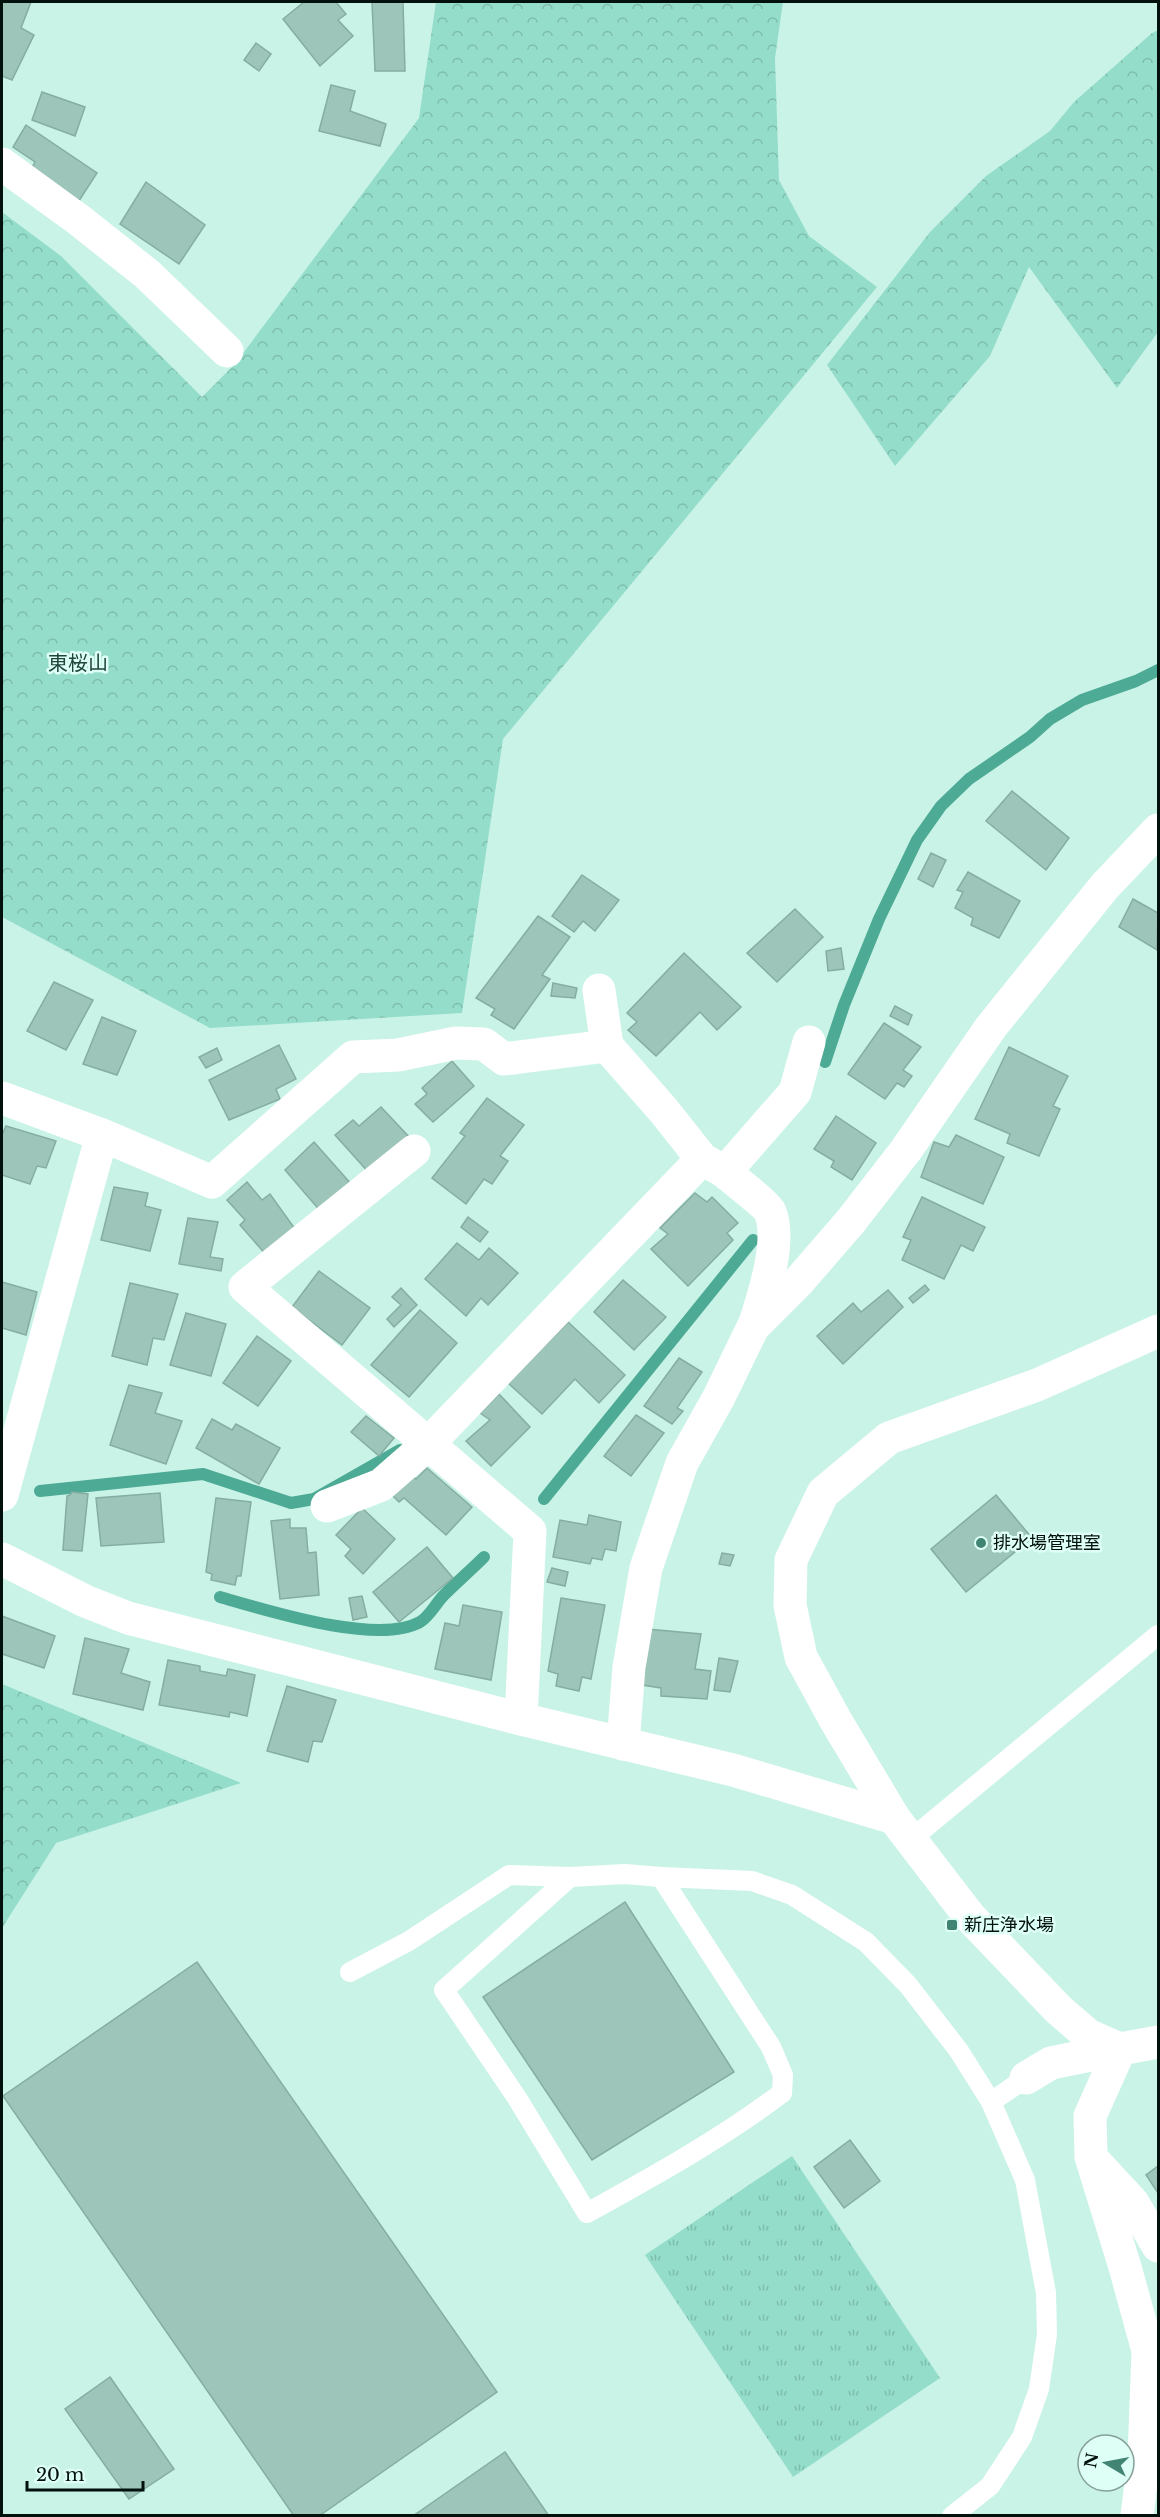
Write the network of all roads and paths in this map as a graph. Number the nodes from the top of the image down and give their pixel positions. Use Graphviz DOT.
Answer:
graph roads {
  1 [pos="2,164"];
  2 [pos="227,351"];
  3 [pos="1158,830"];
  4 [pos="599,990"];
  5 [pos="809,1042"];
  6 [pos="607,1046"];
  7 [pos="2,1098"];
  8 [pos="102,1135"];
  9 [pos="414,1151"];
  10 [pos="713,1165"];
  11 [pos="753,1327"];
  12 [pos="1158,1331"];
  13 [pos="428,1444"];
  14 [pos="2,1495"];
  15 [pos="327,1506"];
  16 [pos="2,1559"];
  17 [pos="1158,1635"];
  18 [pos="521,1719"];
  19 [pos="622,1744"];
  20 [pos="902,1829"];
  21 [pos="570,1877"];
  22 [pos="661,1877"];
  23 [pos="350,1972"];
  24 [pos="1158,2042"];
  25 [pos="1120,2049"];
  26 [pos="1026,2078"];
  27 [pos="991,2102"];
  28 [pos="1091,2157"];
  29 [pos="1158,2247"];
  30 [pos="1133,2298"];
  31 [pos="1158,2322"];
  32 [pos="952,2516"];
  33 [pos="1137,2516"];
  1 -- 2 [label="street"];
  3 -- 11 [label="street"];
  4 -- 6 [label="street"];
  5 -- 10 [label="street"];
  6 -- 8 [label="street"];
  6 -- 10 [label="street"];
  7 -- 8 [label="street"];
  8 -- 14 [label="street"];
  9 -- 13 [label="street"];
  10 -- 11 [label="street"];
  10 -- 13 [label="street"];
  11 -- 19 [label="street"];
  12 -- 20 [label="street"];
  13 -- 15 [label="street"];
  13 -- 18 [label="street"];
  16 -- 18 [label="street"];
  17 -- 20 [label="lane"];
  18 -- 19 [label="street"];
  19 -- 20 [label="street"];
  20 -- 25 [label="street"];
  21 -- 22 [label="lane"];
  21 -- 22 [label="lane"];
  21 -- 23 [label="lane"];
  22 -- 27 [label="lane"];
  24 -- 25 [label="street"];
  25 -- 26 [label="street"];
  25 -- 28 [label="street"];
  26 -- 27 [label="lane"];
  27 -- 32 [label="lane"];
  28 -- 29 [label="street"];
  28 -- 30 [label="street"];
  30 -- 31 [label="lane"];
  30 -- 33 [label="street"];
}
